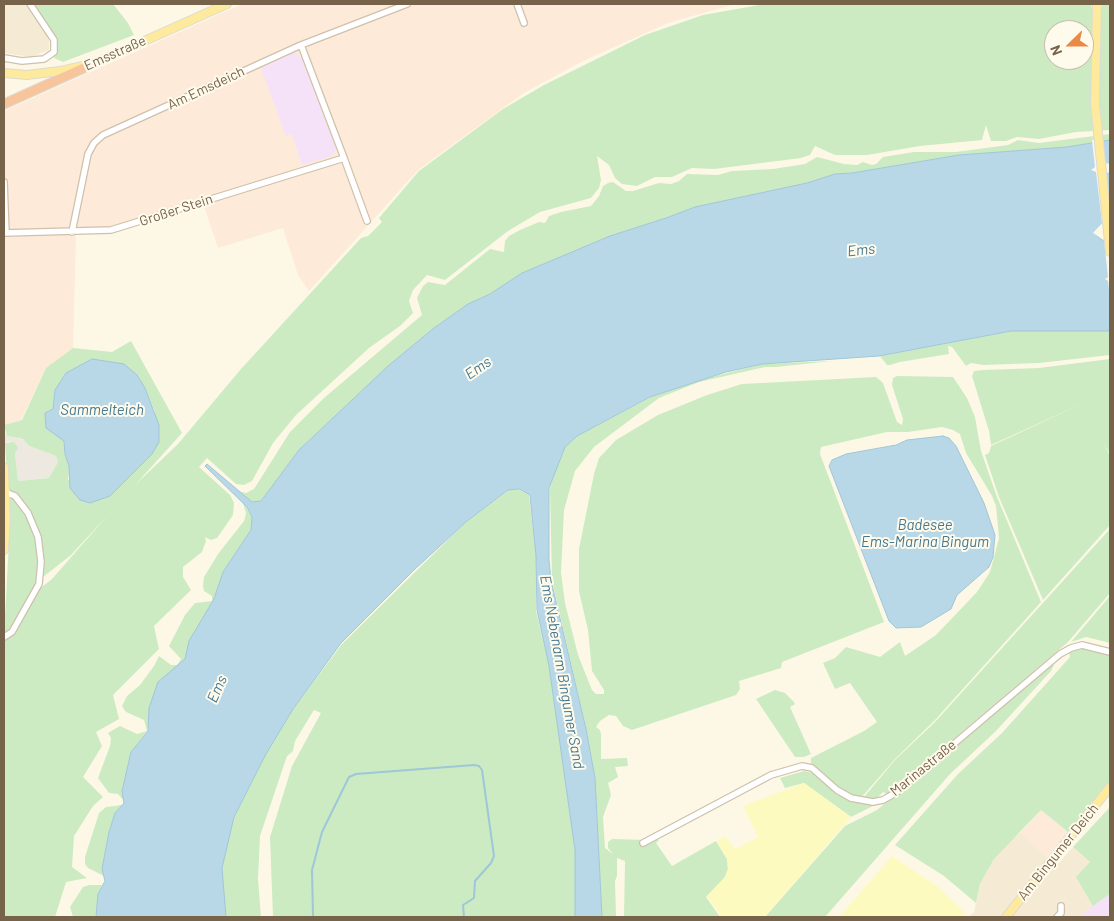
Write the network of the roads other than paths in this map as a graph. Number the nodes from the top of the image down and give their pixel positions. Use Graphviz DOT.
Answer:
graph roads {
  1 [pos="30,4"];
  2 [pos="227,4"];
  3 [pos="407,4"];
  4 [pos="516,4"];
  5 [pos="1096,7"];
  6 [pos="524,23"];
  7 [pos="301,44"];
  8 [pos="4,58"];
  9 [pos="95,63"];
  10 [pos="4,74"];
  11 [pos="4,104"];
  12 [pos="344,158"];
  13 [pos="4,182"];
  14 [pos="367,221"];
  15 [pos="72,232"];
  16 [pos="5,233"];
  17 [pos="1110,252"];
  18 [pos="4,467"];
  19 [pos="5,492"];
  20 [pos="5,521"];
  21 [pos="4,550"];
  22 [pos="4,637"];
  23 [pos="1110,652"];
  24 [pos="1110,786"];
  25 [pos="644,843"];
  26 [pos="1061,906"];
  27 [pos="1006,917"];
  28 [pos="1057,917"];
  1 -- 8 [label="street"];
  2 -- 9 [label="main road, Emsstraße"];
  3 -- 7 [label="street, Am Emsdeich"];
  4 -- 6 [label="street"];
  5 -- 17 [label="main road"];
  7 -- 12 [label="street"];
  7 -- 15 [label="street, Am Emsdeich"];
  9 -- 10 [label="main road"];
  9 -- 11 [label="highway, Emsstraße"];
  12 -- 14 [label="street"];
  12 -- 15 [label="street, Großer Stein"];
  13 -- 16 [label="street"];
  15 -- 16 [label="street, Großer Stein"];
  18 -- 19 [label="main road"];
  19 -- 20 [label="main road"];
  19 -- 22 [label="street"];
  20 -- 21 [label="main road"];
  23 -- 25 [label="street, Marinastraße"];
  24 -- 27 [label="main road, Am Bingumer Deich"];
  26 -- 28 [label="street"];
}
